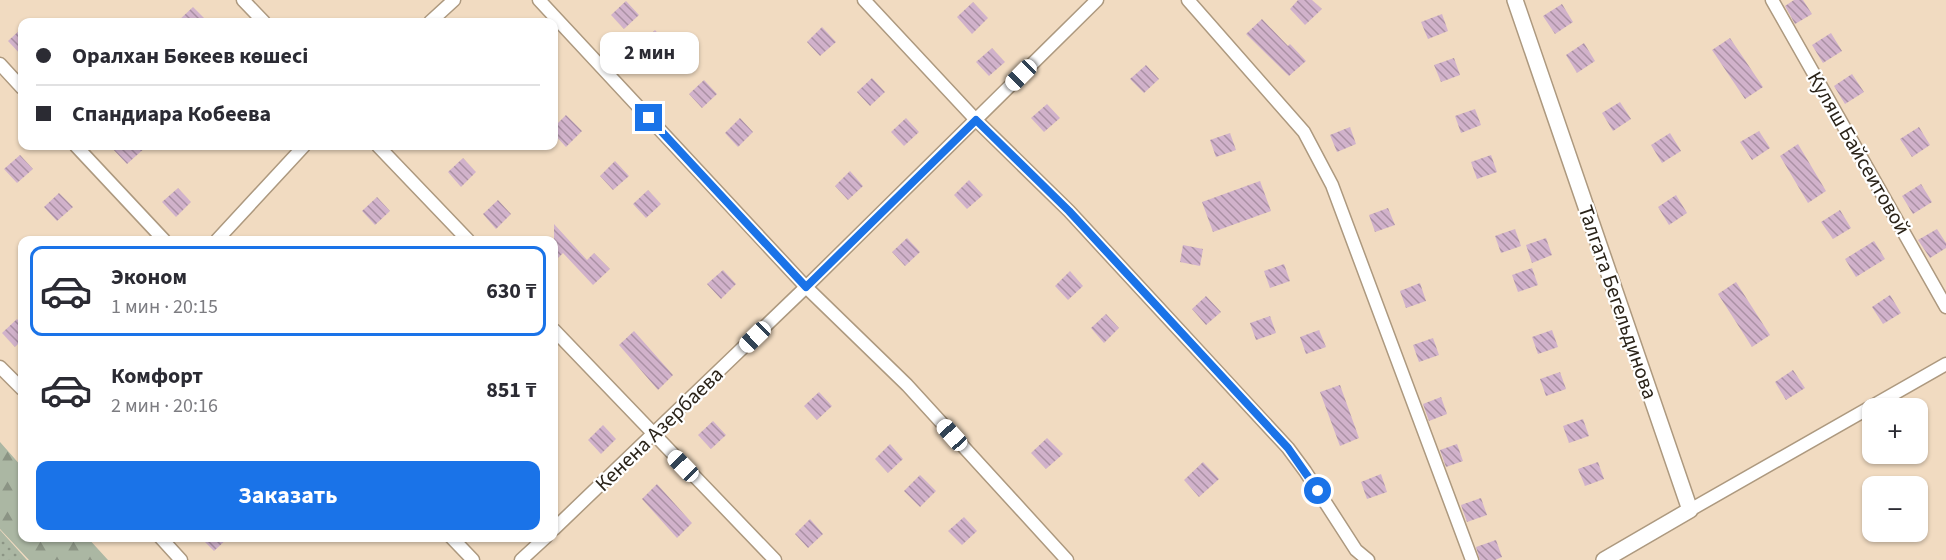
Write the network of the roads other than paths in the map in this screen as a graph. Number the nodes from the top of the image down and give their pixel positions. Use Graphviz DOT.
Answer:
graph roads {
  1 [pos="243,0"];
  2 [pos="454,0"];
  3 [pos="539,0"];
  4 [pos="864,0"];
  5 [pos="1097,0"];
  6 [pos="1188,0"];
  7 [pos="1515,0"];
  8 [pos="1772,0"];
  9 [pos="260,18"];
  10 [pos="434,18"];
  11 [pos="556,18"];
  12 [pos="558,20"];
  13 [pos="0,64"];
  14 [pos="18,84"];
  15 [pos="976,120"];
  16 [pos="80,150"];
  17 [pos="300,150"];
  18 [pos="382,150"];
  19 [pos="160,236"];
  20 [pos="221,236"];
  21 [pos="464,236"];
  22 [pos="806,287"];
  23 [pos="1946,307"];
  24 [pos="558,334"];
  25 [pos="1946,364"];
  26 [pos="0,367"];
  27 [pos="18,385"];
  28 [pos="653,435"];
  29 [pos="1690,510"];
  30 [pos="558,525"];
  31 [pos="165,542"];
  32 [pos="456,542"];
  33 [pos="541,542"];
  34 [pos="181,560"];
  35 [pos="473,560"];
  36 [pos="521,560"];
  37 [pos="775,560"];
  38 [pos="1067,560"];
  39 [pos="1368,560"];
  40 [pos="1472,560"];
  41 [pos="1604,560"];
  1 -- 9 [label="street"];
  2 -- 10 [label="street"];
  3 -- 11 [label="street"];
  4 -- 15 [label="street"];
  5 -- 15 [label="street, Кенена Азербаева"];
  6 -- 40 [label="street"];
  7 -- 29 [label="street, Талгата Бегельдинова"];
  8 -- 23 [label="street, Куляш Байсеитовой"];
  12 -- 22 [label="street"];
  13 -- 14 [label="street"];
  15 -- 22 [label="street, Кенена Азербаева"];
  15 -- 39 [label="street"];
  16 -- 19 [label="street"];
  17 -- 20 [label="street"];
  18 -- 21 [label="street"];
  22 -- 28 [label="street, Кенена Азербаева"];
  22 -- 38 [label="street"];
  24 -- 28 [label="street"];
  25 -- 29 [label="street"];
  26 -- 27 [label="street"];
  28 -- 30 [label="street, Кенена Азербаева"];
  28 -- 37 [label="street"];
  29 -- 41 [label="street"];
  31 -- 34 [label="street"];
  32 -- 35 [label="street"];
  33 -- 36 [label="street"];
}
